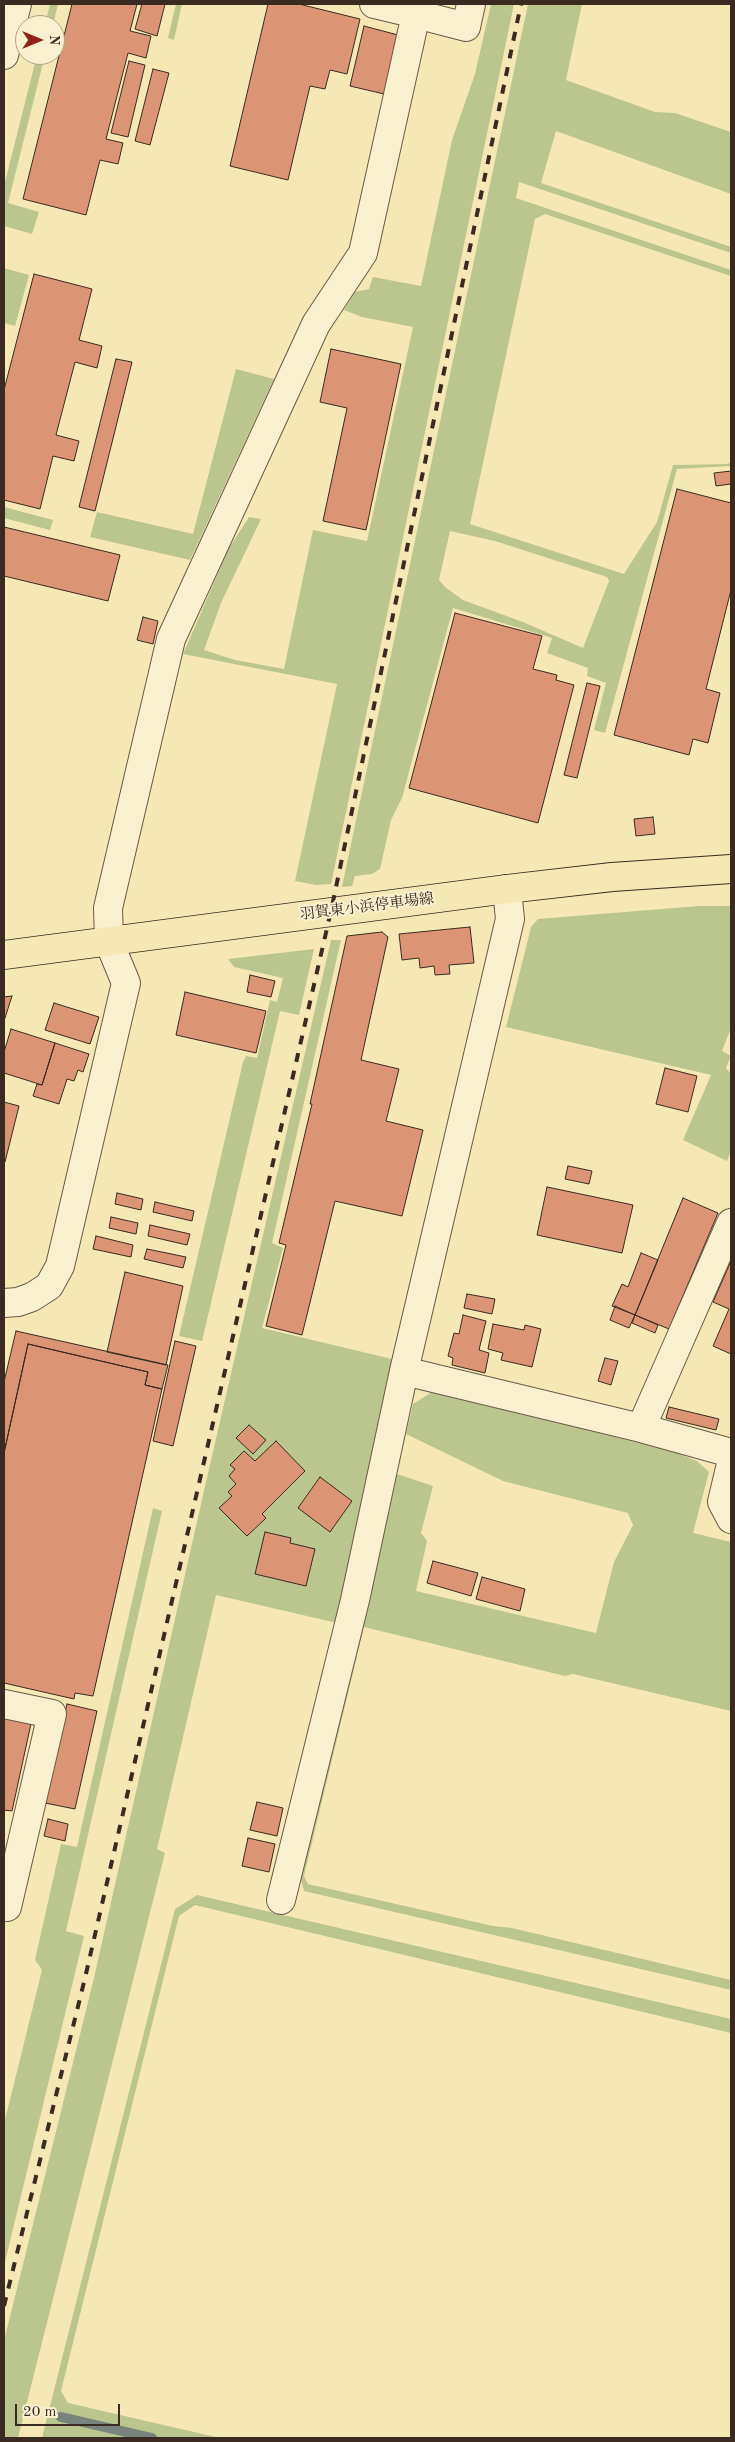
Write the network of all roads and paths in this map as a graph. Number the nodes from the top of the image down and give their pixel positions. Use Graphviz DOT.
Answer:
graph roads {
  1 [pos="17,4"];
  2 [pos="374,4"];
  3 [pos="471,4"];
  4 [pos="416,14"];
  5 [pos="4,55"];
  6 [pos="731,869"];
  7 [pos="507,888"];
  8 [pos="109,942"];
  9 [pos="4,955"];
  10 [pos="731,1223"];
  11 [pos="4,1303"];
  12 [pos="404,1371"];
  13 [pos="641,1428"];
  14 [pos="731,1453"];
  15 [pos="731,1464"];
  16 [pos="731,1519"];
  17 [pos="4,1704"];
  18 [pos="282,1900"];
  19 [pos="7,1907"];
  1 -- 5 [label="street"];
  2 -- 4 [label="street"];
  3 -- 4 [label="street"];
  4 -- 8 [label="street"];
  6 -- 7 [label="main road, 羽賀東小浜停車場線"];
  7 -- 8 [label="main road, 羽賀東小浜停車場線"];
  7 -- 12 [label="street"];
  8 -- 9 [label="main road, 羽賀東小浜停車場線"];
  8 -- 11 [label="street"];
  10 -- 13 [label="street"];
  12 -- 13 [label="street"];
  12 -- 18 [label="street"];
  13 -- 14 [label="street"];
  15 -- 16 [label="street"];
  17 -- 19 [label="street"];
}
